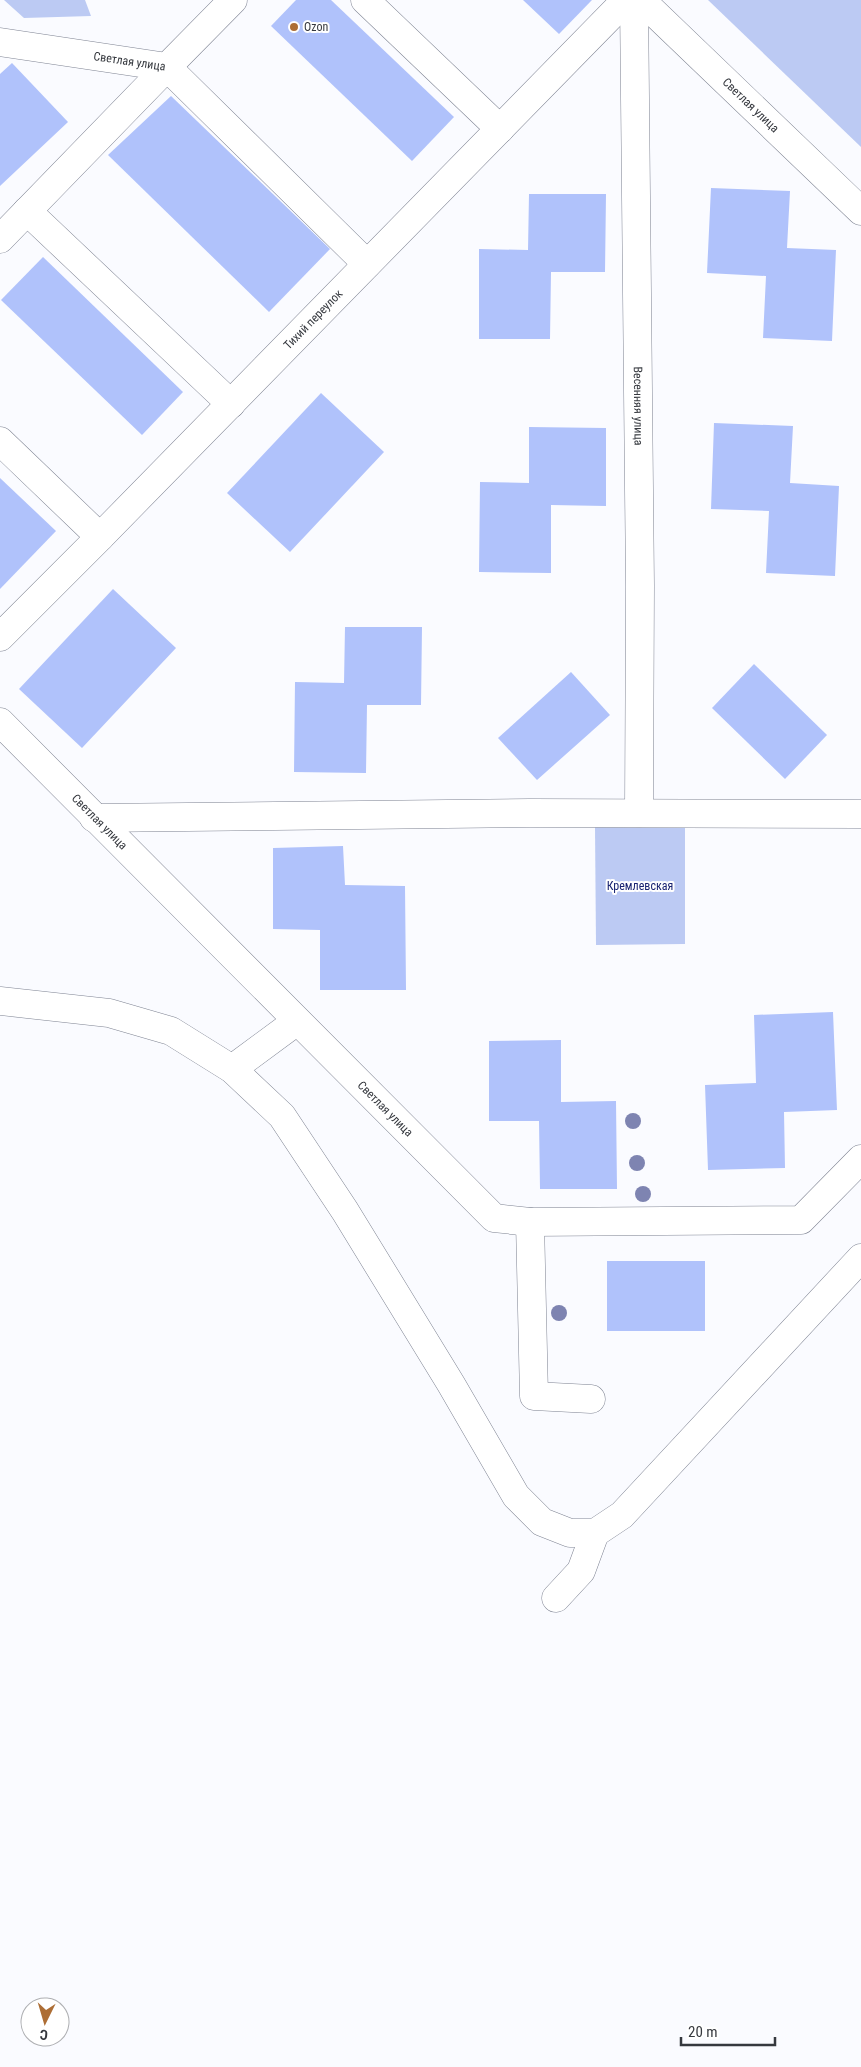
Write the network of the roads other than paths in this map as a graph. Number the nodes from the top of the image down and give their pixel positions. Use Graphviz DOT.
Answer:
graph roads {
  1 [pos="233,0"];
  2 [pos="365,0"];
  3 [pos="626,0"];
  4 [pos="634,0"];
  5 [pos="641,0"];
  6 [pos="0,42"];
  7 [pos="167,68"];
  8 [pos="500,129"];
  9 [pos="28,211"];
  10 [pos="861,212"];
  11 [pos="0,240"];
  12 [pos="367,264"];
  13 [pos="231,404"];
  14 [pos="0,440"];
  15 [pos="100,537"];
  16 [pos="0,636"];
  17 [pos="0,722"];
  18 [pos="639,813"];
  19 [pos="861,814"];
  20 [pos="94,818"];
  21 [pos="0,1001"];
  22 [pos="297,1021"];
  23 [pos="232,1069"];
  24 [pos="861,1159"];
  25 [pos="530,1222"];
  26 [pos="861,1258"];
  27 [pos="591,1399"];
  28 [pos="595,1533"];
  29 [pos="556,1598"];
  1 -- 7 [label="street, Светлая улица"];
  2 -- 8 [label="street"];
  3 -- 8 [label="street, Тихий переулок"];
  4 -- 18 [label="street, Весенняя улица"];
  5 -- 10 [label="street, Светлая улица"];
  6 -- 7 [label="street, Светлая улица"];
  7 -- 9 [label="street"];
  7 -- 12 [label="street"];
  8 -- 12 [label="street, Тихий переулок"];
  9 -- 11 [label="street"];
  9 -- 13 [label="street"];
  12 -- 13 [label="street, Тихий переулок"];
  13 -- 15 [label="street, Тихий переулок"];
  14 -- 15 [label="street"];
  15 -- 16 [label="street, Тихий переулок"];
  17 -- 20 [label="street, Светлая улица"];
  18 -- 19 [label="street"];
  18 -- 20 [label="street"];
  20 -- 22 [label="street, Светлая улица"];
  21 -- 23 [label="street"];
  22 -- 23 [label="street"];
  22 -- 25 [label="street, Светлая улица"];
  23 -- 28 [label="street"];
  24 -- 25 [label="street, Светлая улица"];
  25 -- 27 [label="street"];
  26 -- 28 [label="street"];
  28 -- 29 [label="street"];
}
